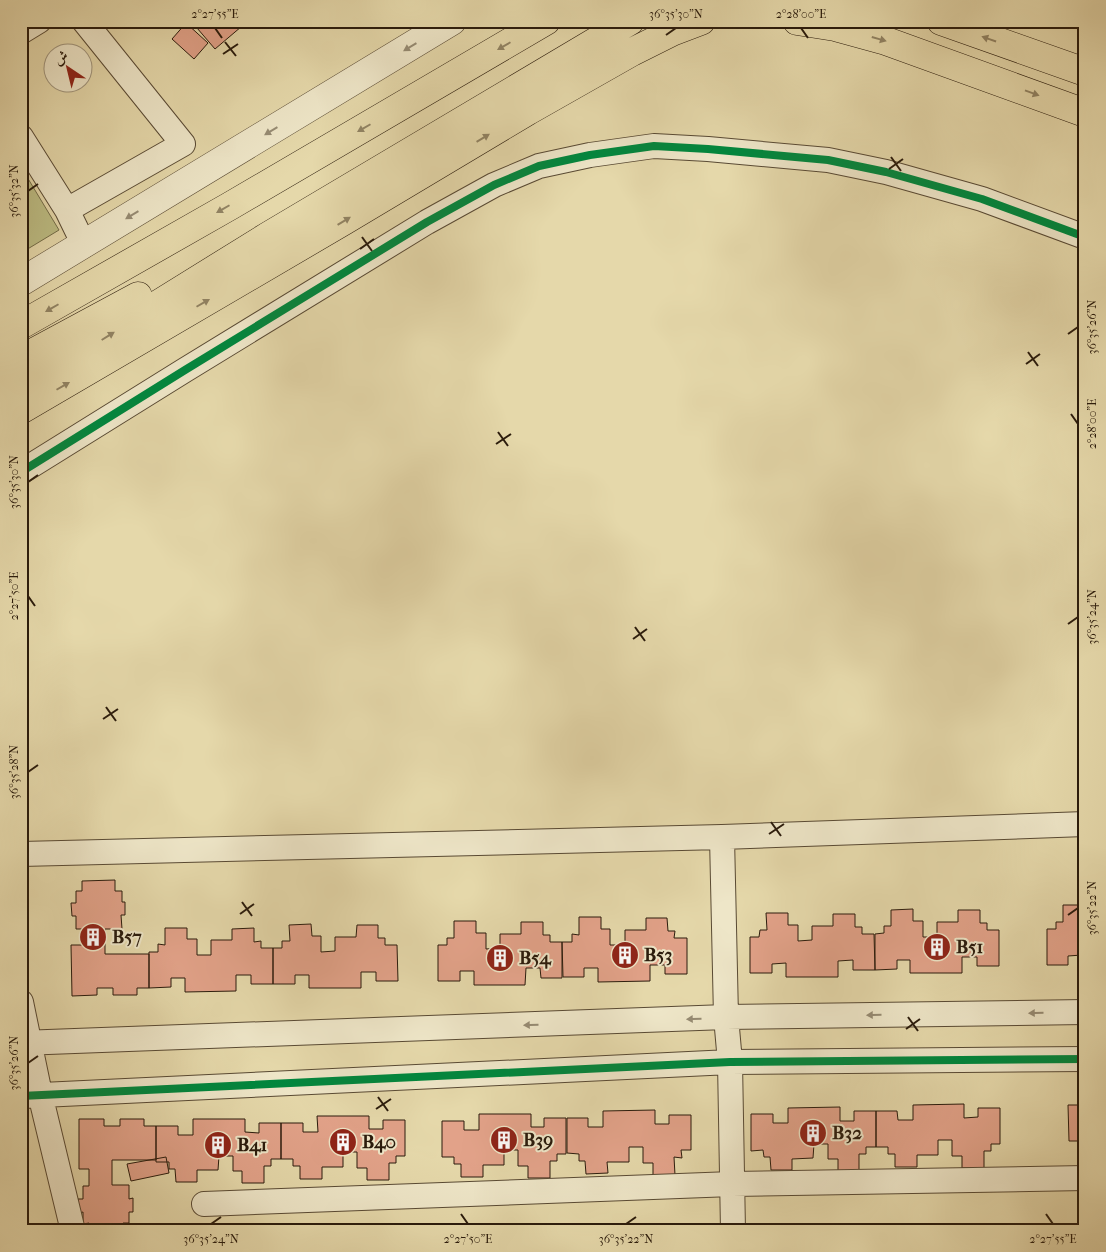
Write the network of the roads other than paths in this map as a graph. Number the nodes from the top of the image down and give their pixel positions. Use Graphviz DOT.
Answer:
graph roads {
  1 [pos="39,21"];
  2 [pos="84,21"];
  3 [pos="452,21"];
  4 [pos="546,21"];
  5 [pos="598,21"];
  6 [pos="630,21"];
  7 [pos="701,21"];
  8 [pos="797,21"];
  9 [pos="942,21"];
  10 [pos="21,32"];
  11 [pos="1085,72"];
  12 [pos="1085,113"];
  13 [pos="21,137"];
  14 [pos="67,210"];
  15 [pos="1085,237"];
  16 [pos="84,245"];
  17 [pos="21,282"];
  18 [pos="21,325"];
  19 [pos="21,359"];
  20 [pos="21,388"];
  21 [pos="21,410"];
  22 [pos="21,472"];
  23 [pos="1085,824"];
  24 [pos="722,837"];
  25 [pos="21,854"];
  26 [pos="21,1002"];
  27 [pos="1085,1012"];
  28 [pos="726,1018"];
  29 [pos="25,1043"];
  30 [pos="1085,1059"];
  31 [pos="730,1062"];
  32 [pos="31,1095"];
  33 [pos="1085,1178"];
  34 [pos="732,1184"];
  35 [pos="204,1204"];
  36 [pos="72,1231"];
  37 [pos="733,1231"];
  1 -- 10 [label="street"];
  2 -- 14 [label="street"];
  3 -- 16 [label="street, one-way"];
  4 -- 18 [label="highway, one-way"];
  5 -- 19 [label="highway"];
  20 -- 6 [label="highway, one-way"];
  21 -- 7 [label="highway, one-way"];
  8 -- 12 [label="highway, one-way"];
  11 -- 9 [label="highway, one-way"];
  13 -- 14 [label="street"];
  14 -- 16 [label="street"];
  15 -- 22 [label="street"];
  16 -- 17 [label="street"];
  23 -- 24 [label="street"];
  24 -- 25 [label="street"];
  24 -- 28 [label="street"];
  26 -- 29 [label="street"];
  27 -- 28 [label="street, one-way"];
  28 -- 29 [label="street, one-way"];
  28 -- 31 [label="street"];
  29 -- 32 [label="street"];
  30 -- 31 [label="street"];
  31 -- 32 [label="street"];
  31 -- 34 [label="street"];
  32 -- 36 [label="street"];
  33 -- 34 [label="street"];
  34 -- 35 [label="street"];
  34 -- 37 [label="street"];
}
